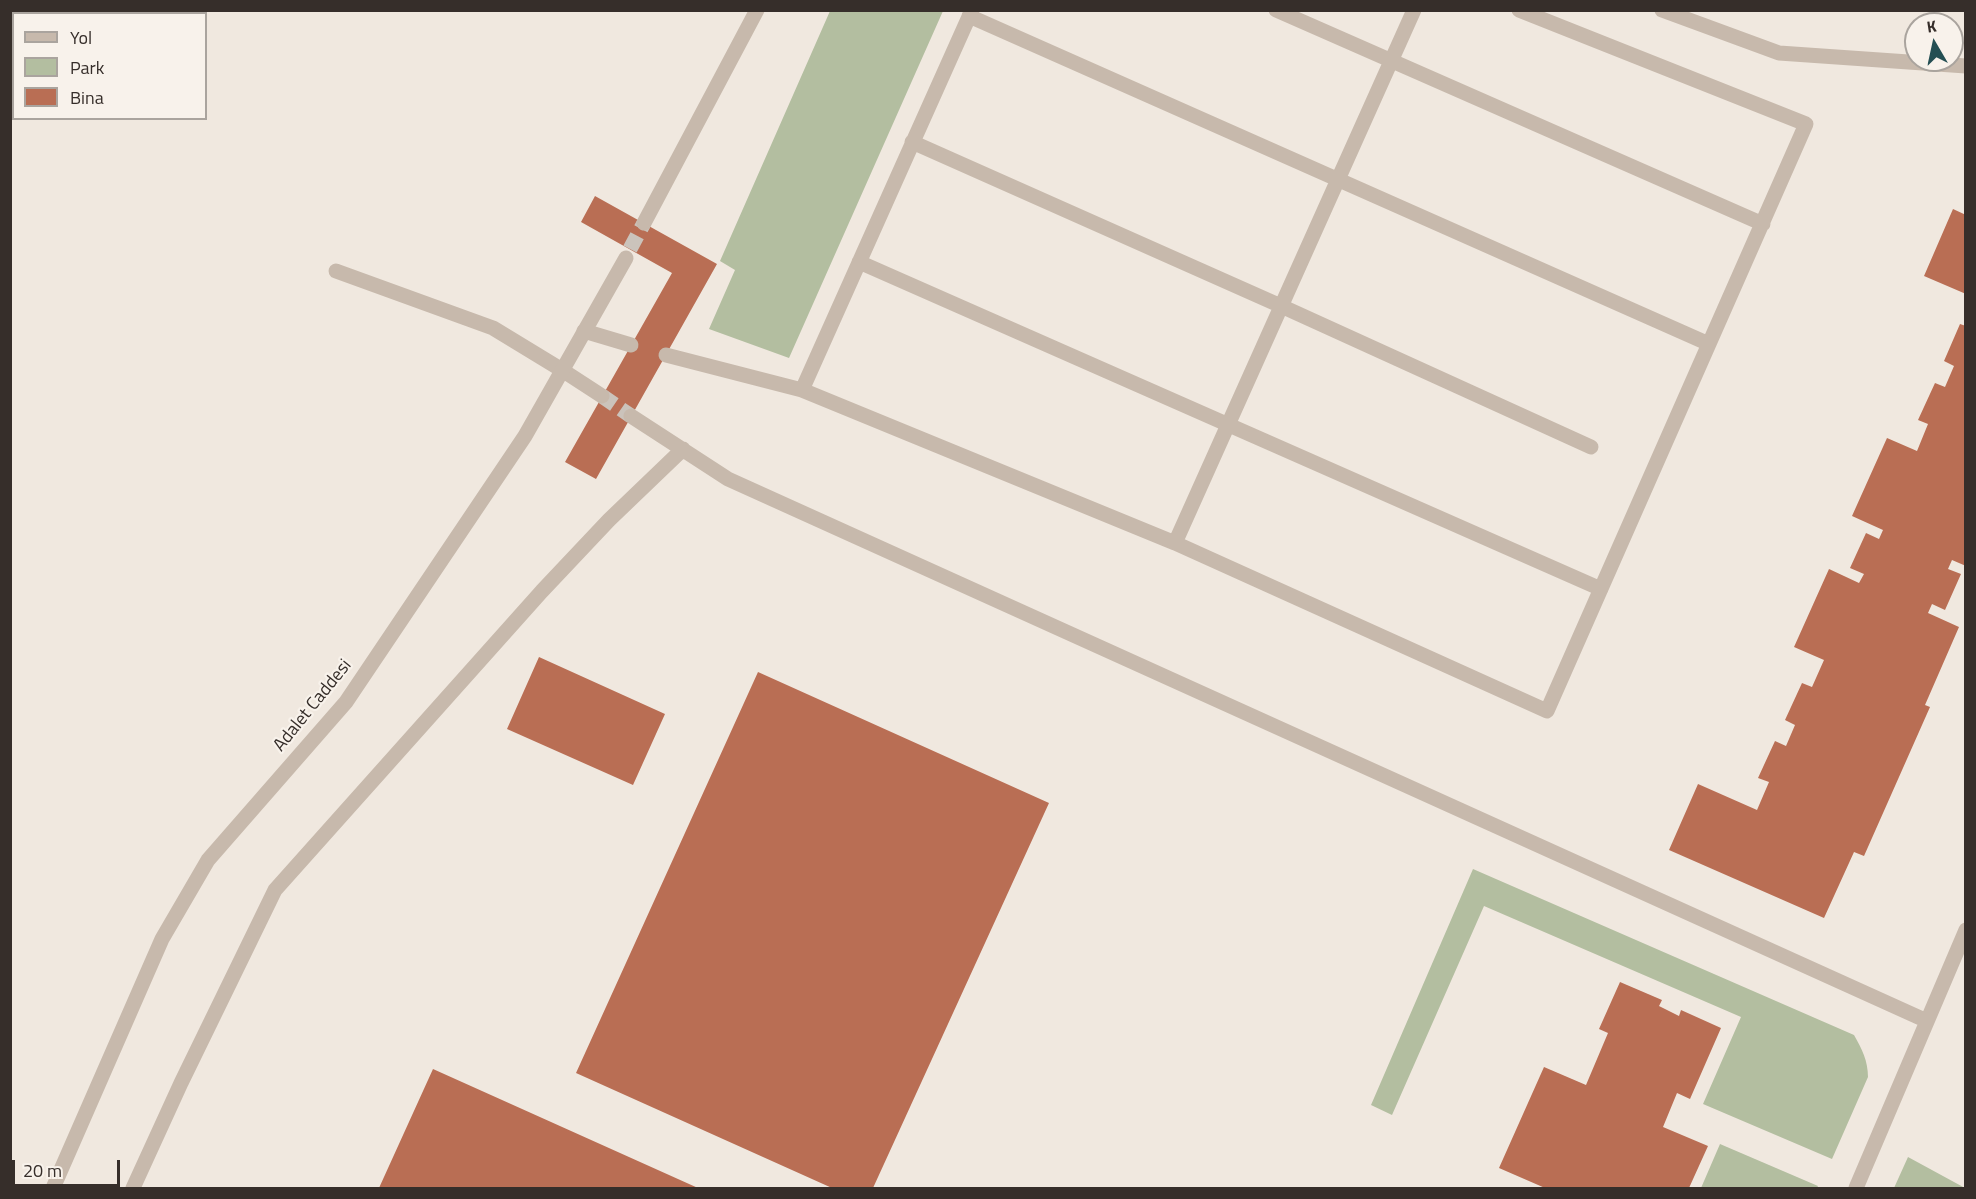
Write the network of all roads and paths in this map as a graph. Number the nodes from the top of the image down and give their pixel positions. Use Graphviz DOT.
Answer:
graph roads {
  1 [pos="757,10"];
  2 [pos="1276,10"];
  3 [pos="1414,10"];
  4 [pos="1519,10"];
  5 [pos="1662,10"];
  6 [pos="971,13"];
  7 [pos="1391,62"];
  8 [pos="1965,66"];
  9 [pos="912,142"];
  10 [pos="1338,180"];
  11 [pos="644,223"];
  12 [pos="1762,224"];
  13 [pos="628,254"];
  14 [pos="859,262"];
  15 [pos="336,271"];
  16 [pos="1281,306"];
  17 [pos="584,331"];
  18 [pos="1709,344"];
  19 [pos="631,345"];
  20 [pos="666,355"];
  21 [pos="562,370"];
  22 [pos="802,390"];
  23 [pos="602,396"];
  24 [pos="631,416"];
  25 [pos="1227,425"];
  26 [pos="1591,447"];
  27 [pos="683,449"];
  28 [pos="1175,543"];
  29 [pos="1601,589"];
  30 [pos="1965,930"];
  31 [pos="1927,1021"];
  32 [pos="53,1188"];
  33 [pos="133,1188"];
  34 [pos="1856,1188"];
  1 -- 11 [label="street"];
  2 -- 7 [label="street"];
  3 -- 7 [label="street"];
  4 -- 12 [label="street"];
  5 -- 8 [label="street"];
  6 -- 9 [label="street"];
  6 -- 10 [label="street"];
  7 -- 10 [label="street"];
  7 -- 12 [label="street"];
  9 -- 14 [label="street"];
  9 -- 16 [label="street"];
  10 -- 16 [label="street"];
  10 -- 18 [label="street"];
  12 -- 18 [label="street"];
  13 -- 17 [label="street, Adalet Caddesi"];
  14 -- 22 [label="street"];
  14 -- 25 [label="street"];
  15 -- 21 [label="street"];
  16 -- 25 [label="street"];
  16 -- 26 [label="street"];
  17 -- 19 [label="street"];
  17 -- 21 [label="street, Adalet Caddesi"];
  18 -- 29 [label="street"];
  20 -- 22 [label="street"];
  21 -- 23 [label="street"];
  21 -- 32 [label="street, Adalet Caddesi"];
  22 -- 28 [label="street"];
  24 -- 27 [label="street"];
  25 -- 28 [label="street"];
  25 -- 29 [label="street"];
  27 -- 31 [label="street"];
  27 -- 33 [label="street"];
  28 -- 29 [label="street"];
  30 -- 31 [label="street"];
  31 -- 34 [label="street"];
}
